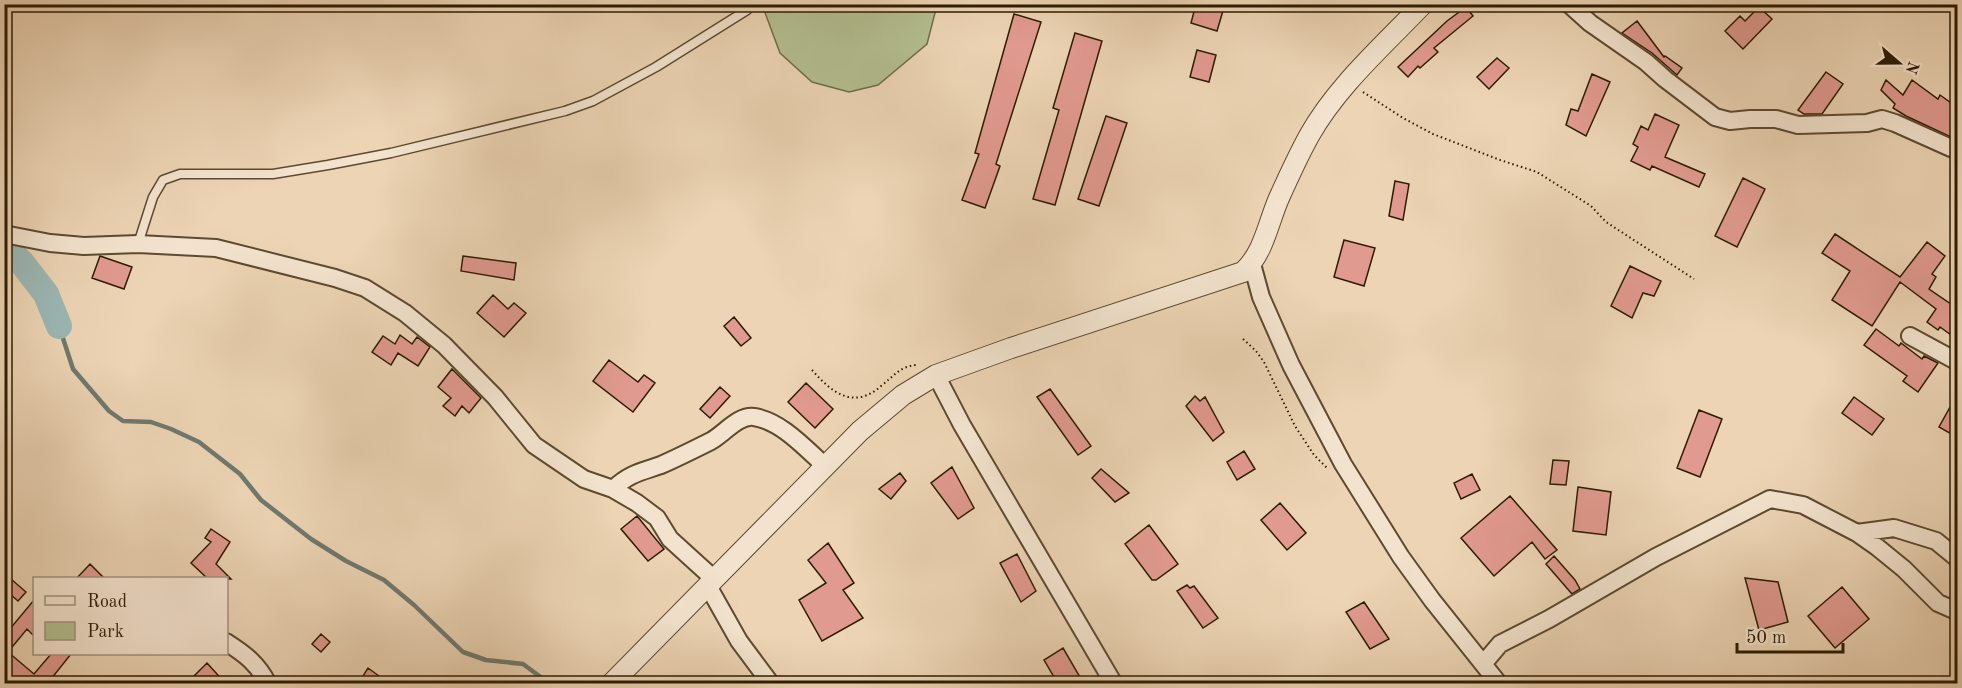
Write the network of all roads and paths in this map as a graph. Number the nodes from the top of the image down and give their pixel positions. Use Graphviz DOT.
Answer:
graph roads {
  1 [pos="1422,4"];
  2 [pos="1569,4"];
  3 [pos="747,10"];
  4 [pos="1349,81"];
  5 [pos="1958,148"];
  6 [pos="8,234"];
  7 [pos="138,244"];
  8 [pos="1252,264"];
  9 [pos="1694,279"];
  10 [pos="1910,336"];
  11 [pos="1243,339"];
  12 [pos="1958,362"];
  13 [pos="812,370"];
  14 [pos="935,376"];
  15 [pos="825,466"];
  16 [pos="636,472"];
  17 [pos="1333,472"];
  18 [pos="613,489"];
  19 [pos="637,503"];
  20 [pos="1857,533"];
  21 [pos="1958,559"];
  22 [pos="711,583"];
  23 [pos="1958,609"];
  24 [pos="228,643"];
  25 [pos="1483,664"];
  26 [pos="268,684"];
  27 [pos="611,684"];
  28 [pos="771,684"];
  29 [pos="1114,684"];
  30 [pos="1499,684"];
  1 -- 4 [label="street"];
  2 -- 5 [label="street"];
  3 -- 7 [label="lane"];
  4 -- 8 [label="street"];
  4 -- 9 [label="path"];
  6 -- 7 [label="street"];
  7 -- 18 [label="street"];
  8 -- 14 [label="street"];
  8 -- 25 [label="street"];
  10 -- 12 [label="street"];
  11 -- 17 [label="path"];
  13 -- 14 [label="path"];
  14 -- 15 [label="street"];
  14 -- 29 [label="street"];
  15 -- 16 [label="street"];
  15 -- 22 [label="street"];
  16 -- 18 [label="street"];
  16 -- 19 [label="street"];
  18 -- 19 [label="street"];
  19 -- 22 [label="street"];
  20 -- 21 [label="street"];
  20 -- 23 [label="street"];
  20 -- 25 [label="street"];
  22 -- 27 [label="street"];
  22 -- 28 [label="street"];
  24 -- 26 [label="street"];
  25 -- 30 [label="street"];
}
